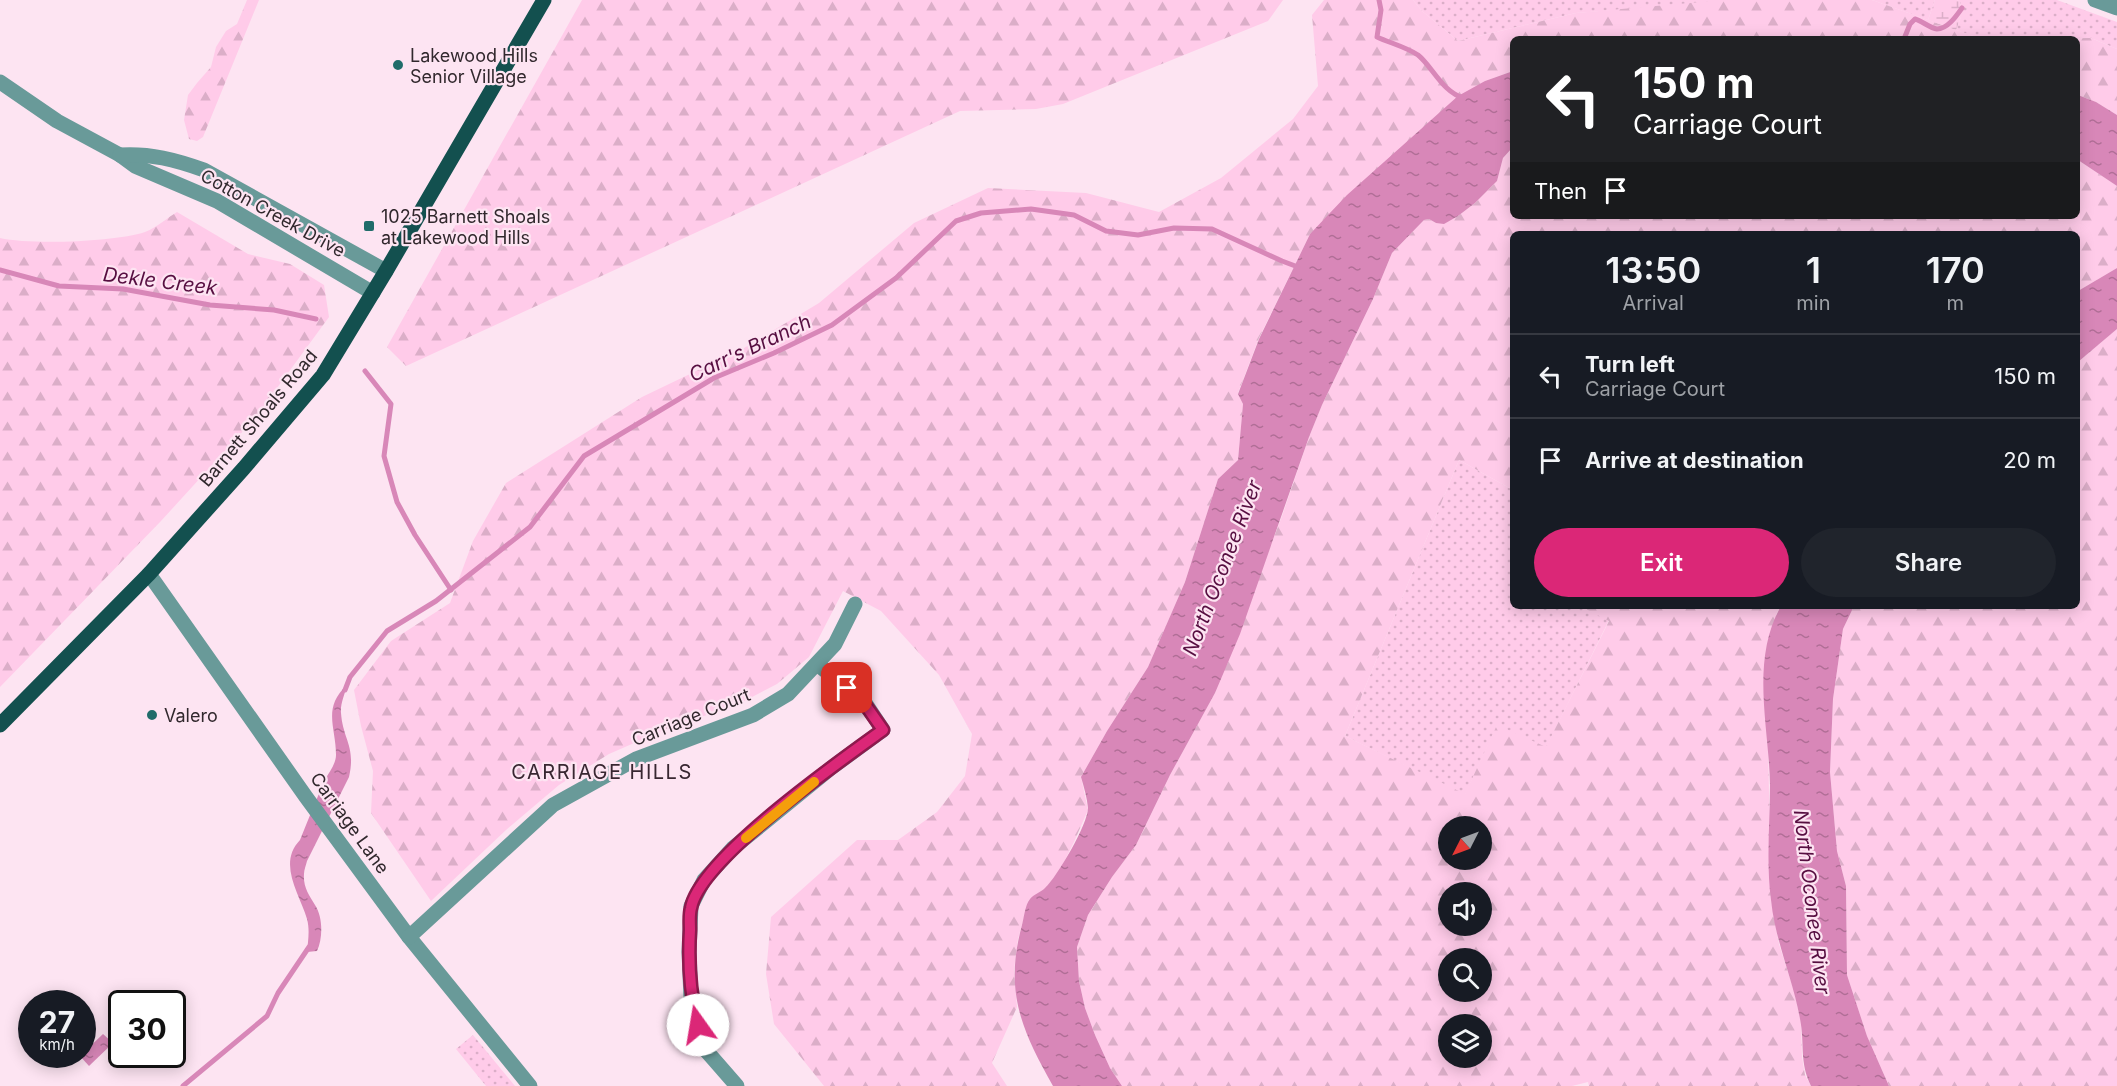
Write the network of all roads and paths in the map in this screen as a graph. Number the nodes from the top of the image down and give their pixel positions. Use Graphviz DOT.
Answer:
graph roads {
  1 [pos="544,0"];
  2 [pos="2095,0"];
  3 [pos="2117,8"];
  4 [pos="0,82"];
  5 [pos="120,155"];
  6 [pos="386,271"];
  7 [pos="373,293"];
  8 [pos="149,574"];
  9 [pos="855,604"];
  10 [pos="817,664"];
  11 [pos="0,725"];
  12 [pos="409,937"];
  13 [pos="530,1086"];
  14 [pos="737,1086"];
  1 -- 6 [label="main road, Barnett Shoals Road"];
  2 -- 3 [label="street"];
  4 -- 5 [label="street, Cotton Creek Drive"];
  5 -- 6 [label="street, Cotton Creek Drive"];
  5 -- 7 [label="street, Cotton Creek Drive"];
  6 -- 7 [label="main road, Barnett Shoals Road"];
  7 -- 8 [label="main road, Barnett Shoals Road"];
  8 -- 11 [label="main road, Barnett Shoals Road"];
  8 -- 12 [label="street, Carriage Lane"];
  9 -- 10 [label="street, Carriage Court"];
  10 -- 12 [label="street, Carriage Court"];
  10 -- 14 [label="street"];
  12 -- 13 [label="street, Carriage Lane"];
}
